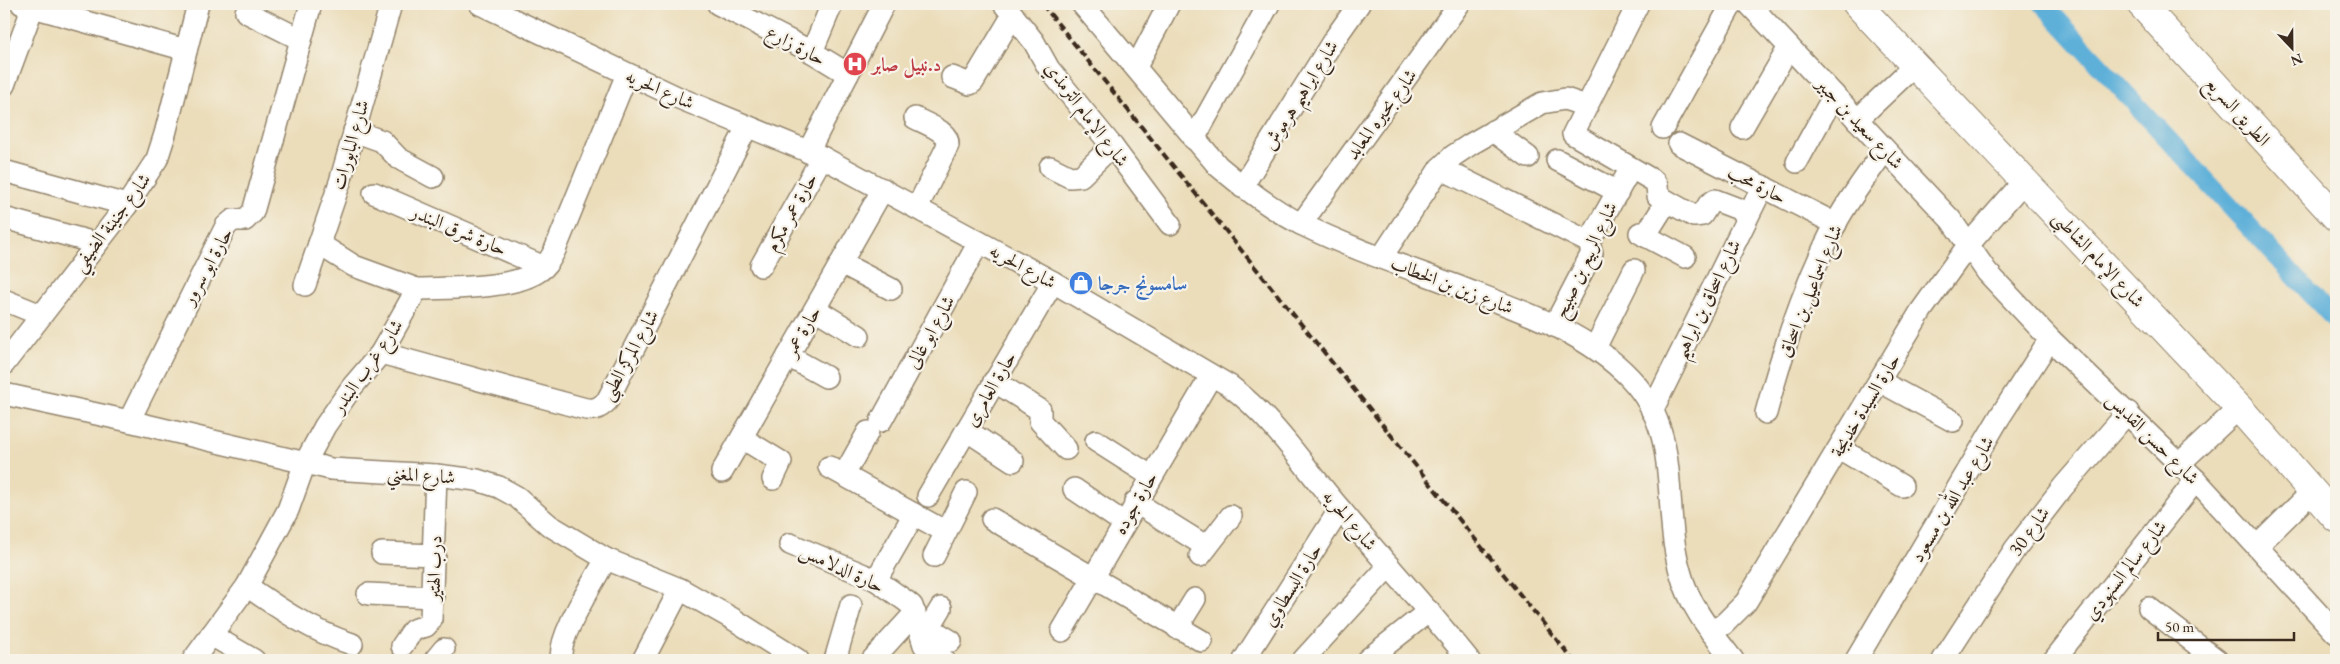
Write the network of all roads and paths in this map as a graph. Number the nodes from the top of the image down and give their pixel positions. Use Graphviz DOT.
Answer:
graph roads {
  1 [pos="198,4"];
  2 [pos="311,4"];
  3 [pos="390,4"];
  4 [pos="480,4"];
  5 [pos="832,4"];
  6 [pos="884,4"];
  7 [pos="1169,4"];
  8 [pos="1269,4"];
  9 [pos="1359,4"];
  10 [pos="1459,4"];
  11 [pos="1638,4"];
  12 [pos="1732,4"];
  13 [pos="1749,4"];
  14 [pos="1857,4"];
  15 [pos="2141,4"];
  16 [pos="29,5"];
  17 [pos="727,6"];
  18 [pos="1093,8"];
  19 [pos="1008,9"];
  20 [pos="514,11"];
  21 [pos="246,12"];
  22 [pos="300,39"];
  23 [pos="1789,47"];
  24 [pos="186,50"];
  25 [pos="812,52"];
  26 [pos="1914,66"];
  27 [pos="1136,67"];
  28 [pos="6,72"];
  29 [pos="627,74"];
  30 [pos="848,74"];
  31 [pos="952,77"];
  32 [pos="1834,95"];
  33 [pos="1586,106"];
  34 [pos="915,118"];
  35 [pos="1857,120"];
  36 [pos="747,127"];
  37 [pos="1663,128"];
  38 [pos="1742,128"];
  39 [pos="1493,130"];
  40 [pos="354,131"];
  41 [pos="1194,139"];
  42 [pos="1679,144"];
  43 [pos="1112,146"];
  44 [pos="1885,150"];
  45 [pos="815,154"];
  46 [pos="1528,157"];
  47 [pos="1557,160"];
  48 [pos="1797,162"];
  49 [pos="1050,167"];
  50 [pos="1440,168"];
  51 [pos="1631,168"];
  52 [pos="4,171"];
  53 [pos="433,177"];
  54 [pos="2025,180"];
  55 [pos="1762,186"];
  56 [pos="1242,187"];
  57 [pos="883,189"];
  58 [pos="1618,192"];
  59 [pos="374,193"];
  60 [pos="1666,201"];
  61 [pos="127,205"];
  62 [pos="917,208"];
  63 [pos="1750,213"];
  64 [pos="2336,217"];
  65 [pos="4,218"];
  66 [pos="1170,224"];
  67 [pos="1301,224"];
  68 [pos="1836,224"];
  69 [pos="979,242"];
  70 [pos="1589,242"];
  71 [pos="95,243"];
  72 [pos="319,244"];
  73 [pos="1969,244"];
  74 [pos="1685,257"];
  75 [pos="1381,258"];
  76 [pos="841,263"];
  77 [pos="761,266"];
  78 [pos="544,267"];
  79 [pos="1634,270"];
  80 [pos="1053,282"];
  81 [pos="305,285"];
  82 [pos="417,289"];
  83 [pos="890,289"];
  84 [pos="4,300"];
  85 [pos="815,309"];
  86 [pos="41,315"];
  87 [pos="1554,326"];
  88 [pos="859,336"];
  89 [pos="2050,339"];
  90 [pos="1595,348"];
  91 [pos="381,353"];
  92 [pos="788,356"];
  93 [pos="4,364"];
  94 [pos="1211,376"];
  95 [pos="826,377"];
  96 [pos="994,381"];
  97 [pos="1879,381"];
  98 [pos="4,394"];
  99 [pos="2239,408"];
  100 [pos="1652,411"];
  101 [pos="2128,412"];
  102 [pos="1766,413"];
  103 [pos="128,420"];
  104 [pos="1953,421"];
  105 [pos="966,430"];
  106 [pos="742,438"];
  107 [pos="1096,440"];
  108 [pos="1839,448"];
  109 [pos="1066,449"];
  110 [pos="1013,461"];
  111 [pos="305,463"];
  112 [pos="2180,463"];
  113 [pos="722,472"];
  114 [pos="436,475"];
  115 [pos="1151,476"];
  116 [pos="773,479"];
  117 [pos="2196,480"];
  118 [pos="1902,486"];
  119 [pos="1074,489"];
  120 [pos="2313,491"];
  121 [pos="966,492"];
  122 [pos="928,496"];
  123 [pos="1135,502"];
  124 [pos="1340,509"];
  125 [pos="914,514"];
  126 [pos="1231,516"];
  127 [pos="2336,518"];
  128 [pos="992,519"];
  129 [pos="1124,523"];
  130 [pos="946,532"];
  131 [pos="790,544"];
  132 [pos="2256,546"];
  133 [pos="382,554"];
  134 [pos="434,555"];
  135 [pos="934,556"];
  136 [pos="606,560"];
  137 [pos="1389,566"];
  138 [pos="1092,577"];
  139 [pos="876,580"];
  140 [pos="247,586"];
  141 [pos="680,589"];
  142 [pos="368,594"];
  143 [pos="433,596"];
  144 [pos="1195,599"];
  145 [pos="851,605"];
  146 [pos="941,608"];
  147 [pos="2150,608"];
  148 [pos="1429,611"];
  149 [pos="920,620"];
  150 [pos="1177,628"];
  151 [pos="1062,631"];
  152 [pos="1711,632"];
  153 [pos="2336,632"];
  154 [pos="211,635"];
  155 [pos="1202,641"];
  156 [pos="352,644"];
  157 [pos="402,646"];
  158 [pos="947,651"];
  159 [pos="192,660"];
  160 [pos="254,660"];
  161 [pos="562,660"];
  162 [pos="643,660"];
  163 [pos="798,660"];
  164 [pos="835,660"];
  165 [pos="872,660"];
  166 [pos="1244,660"];
  167 [pos="1302,660"];
  168 [pos="1367,660"];
  169 [pos="1469,660"];
  170 [pos="1733,660"];
  171 [pos="1856,660"];
  172 [pos="1943,660"];
  173 [pos="2054,660"];
  174 [pos="2217,660"];
  1 -- 24 [label="street, شارع جنينة الضيفي"];
  2 -- 22 [label="street, حارة ابو سرور"];
  3 -- 40 [label="street, شارع البابورات"];
  4 -- 20 [label="street, شارع الحريه"];
  5 -- 25 [label="street"];
  6 -- 30 [label="street, حارة عمر مكرم"];
  7 -- 27 [label="street"];
  8 -- 41 [label="street"];
  9 -- 56 [label="street, شارع ابراهيم هرموش"];
  10 -- 67 [label="street, شارع بحيره المعابد"];
  11 -- 33 [label="street"];
  12 -- 37 [label="street"];
  13 -- 23 [label="street, شارع سعيد بن جبير"];
  14 -- 26 [label="main road, شارع الإمام الشاطبى"];
  15 -- 64 [label="main road, الطريق السريع"];
  16 -- 24 [label="street"];
  16 -- 28 [label="street"];
  17 -- 25 [label="street, حارة زارع"];
  18 -- 27 [label="street, شارع زين بن الخطاب"];
  19 -- 31 [label="street"];
  19 -- 43 [label="street, شارع الإمام الترمذي"];
  20 -- 29 [label="street, شارع الحريه"];
  21 -- 22 [label="street"];
  22 -- 103 [label="street, حارة ابو سرور"];
  23 -- 32 [label="street, شارع سعيد بن جبير"];
  23 -- 38 [label="street"];
  24 -- 61 [label="street, شارع جنينة الضيفي"];
  25 -- 30 [label="street, حارة زارع"];
  26 -- 35 [label="street"];
  26 -- 54 [label="main road, شارع الإمام الشاطبى"];
  27 -- 41 [label="street, شارع زين بن الخطاب"];
  29 -- 36 [label="street, شارع الحريه"];
  29 -- 78 [label="street"];
  30 -- 45 [label="street, حارة عمر مكرم"];
  32 -- 35 [label="street, شارع سعيد بن جبير"];
  32 -- 48 [label="street"];
  33 -- 39 [label="street"];
  33 -- 51 [label="street"];
  34 -- 62 [label="street"];
  35 -- 44 [label="street, شارع سعيد بن جبير"];
  36 -- 45 [label="street, شارع الحريه"];
  36 -- 91 [label="street, شارع المركز الطبى"];
  39 -- 46 [label="street"];
  39 -- 50 [label="street"];
  40 -- 53 [label="street"];
  40 -- 72 [label="street, شارع البابورات"];
  41 -- 56 [label="street, شارع زين بن الخطاب"];
  42 -- 55 [label="street, حارة محب"];
  43 -- 49 [label="street"];
  43 -- 66 [label="street, شارع الإمام الترمذي"];
  44 -- 68 [label="street, شارع اسماعيل بن اسحاق"];
  44 -- 73 [label="street, شارع سعيد بن جبير"];
  45 -- 57 [label="street, شارع الحريه"];
  45 -- 77 [label="street, حارة عمر مكرم"];
  47 -- 58 [label="street"];
  50 -- 70 [label="street"];
  50 -- 75 [label="street"];
  51 -- 58 [label="street, شارع الربيع بن صبيح"];
  51 -- 60 [label="street"];
  52 -- 61 [label="street"];
  54 -- 73 [label="street, حارة السيدة خديجة"];
  54 -- 99 [label="main road, شارع الإمام الشاطبى"];
  55 -- 63 [label="street, شارع اسحاق بن ابراهيم"];
  55 -- 68 [label="street, حارة محب"];
  56 -- 67 [label="street, شارع زين بن الخطاب"];
  57 -- 62 [label="street, شارع الحريه"];
  57 -- 76 [label="street, حارة عمر"];
  58 -- 70 [label="street, شارع الربيع بن صبيح"];
  59 -- 78 [label="street, حارة شرق البندر"];
  60 -- 63 [label="street"];
  60 -- 74 [label="street"];
  61 -- 71 [label="street, شارع جنينة الضيفي"];
  62 -- 69 [label="street, شارع الحريه"];
  63 -- 100 [label="street, شارع اسحاق بن ابراهيم"];
  65 -- 71 [label="street"];
  67 -- 75 [label="street, شارع زين بن الخطاب"];
  68 -- 102 [label="street, شارع اسماعيل بن اسحاق"];
  69 -- 80 [label="street, شارع الحريه"];
  69 -- 125 [label="street, شارع ابو غالى"];
  70 -- 87 [label="street, شارع الربيع بن صبيح"];
  71 -- 86 [label="street, شارع جنينة الضيفي"];
  72 -- 81 [label="street, شارع البابورات"];
  72 -- 82 [label="street"];
  73 -- 89 [label="street, شارع حسن القديس"];
  73 -- 97 [label="street, حارة السيدة خديجة"];
  75 -- 87 [label="street, شارع زين بن الخطاب"];
  76 -- 83 [label="street"];
  76 -- 85 [label="street, حارة عمر"];
  78 -- 82 [label="street"];
  79 -- 90 [label="street"];
  80 -- 94 [label="street, شارع الحريه"];
  80 -- 96 [label="street, حارة العامرى"];
  82 -- 91 [label="street, شارع غرب البندر"];
  84 -- 86 [label="street"];
  85 -- 88 [label="street"];
  85 -- 92 [label="street, حارة عمر"];
  86 -- 93 [label="street, شارع جنينة الضيفي"];
  87 -- 90 [label="street, شارع زين بن الخطاب"];
  89 -- 101 [label="street, شارع حسن القديس"];
  89 -- 171 [label="street, شارع عبد الله بن مسعود"];
  90 -- 100 [label="street, شارع زين بن الخطاب"];
  91 -- 111 [label="street, شارع غرب البندر"];
  92 -- 95 [label="street"];
  92 -- 106 [label="street, حارة عمر"];
  94 -- 115 [label="street, حارة جوده"];
  94 -- 124 [label="street, شارع الحريه"];
  96 -- 105 [label="street, حارة العامرى"];
  96 -- 109 [label="street"];
  97 -- 104 [label="street"];
  97 -- 108 [label="street, حارة السيدة خديجة"];
  98 -- 103 [label="street, شارع المغني"];
  99 -- 112 [label="street"];
  99 -- 120 [label="main road, شارع الإمام الشاطبى"];
  100 -- 152 [label="street, شارع زين بن الخطاب"];
  101 -- 112 [label="street, شارع حسن القديس"];
  101 -- 172 [label="street, شارع 30"];
  103 -- 111 [label="street, شارع المغني"];
  105 -- 110 [label="street"];
  105 -- 122 [label="street, حارة العامرى"];
  106 -- 113 [label="street, حارة عمر"];
  106 -- 116 [label="street"];
  107 -- 115 [label="street"];
  108 -- 118 [label="street"];
  108 -- 152 [label="street, حارة السيدة خديجة"];
  111 -- 114 [label="street, شارع المغني"];
  111 -- 140 [label="street, شارع غرب البندر"];
  112 -- 117 [label="street, شارع حسن القديس"];
  114 -- 134 [label="street, درب الهتير"];
  114 -- 136 [label="street, شارع المغني"];
  115 -- 123 [label="street, حارة جوده"];
  117 -- 132 [label="street, شارع حسن القديس"];
  117 -- 173 [label="street, شارع سالم السنهودي"];
  119 -- 129 [label="street"];
  120 -- 127 [label="main road, شارع الإمام الشاطبى"];
  120 -- 132 [label="street"];
  121 -- 130 [label="street"];
  123 -- 126 [label="street"];
  123 -- 129 [label="street, حارة جوده"];
  124 -- 137 [label="street, شارع الحريه"];
  124 -- 166 [label="street, حارة البسطاوي"];
  125 -- 130 [label="street"];
  125 -- 139 [label="street"];
  128 -- 138 [label="street"];
  129 -- 138 [label="street, حارة جوده"];
  130 -- 135 [label="street"];
  131 -- 139 [label="street, حارة الدلامس"];
  132 -- 153 [label="street, شارع حسن القديس"];
  133 -- 134 [label="street"];
  134 -- 143 [label="street, درب الهتير"];
  136 -- 141 [label="street, شارع المغني"];
  136 -- 161 [label="street"];
  137 -- 148 [label="street, شارع الحريه"];
  137 -- 167 [label="street"];
  138 -- 150 [label="street"];
  138 -- 151 [label="street, حارة جوده"];
  139 -- 149 [label="street, حارة الدلامس"];
  140 -- 154 [label="street, شارع غرب البندر"];
  140 -- 156 [label="street"];
  141 -- 162 [label="street"];
  141 -- 163 [label="street, شارع المغني"];
  142 -- 143 [label="street"];
  143 -- 157 [label="street, درب الهتير"];
  144 -- 150 [label="street"];
  145 -- 164 [label="street"];
  146 -- 149 [label="street"];
  147 -- 174 [label="street"];
  148 -- 168 [label="street"];
  148 -- 169 [label="street, شارع الحريه"];
  149 -- 158 [label="street, حارة الدلامس"];
  149 -- 165 [label="street"];
  150 -- 155 [label="street"];
  152 -- 170 [label="street, شارع زين بن الخطاب"];
  154 -- 159 [label="street, شارع غرب البندر"];
  154 -- 160 [label="street"];
}
